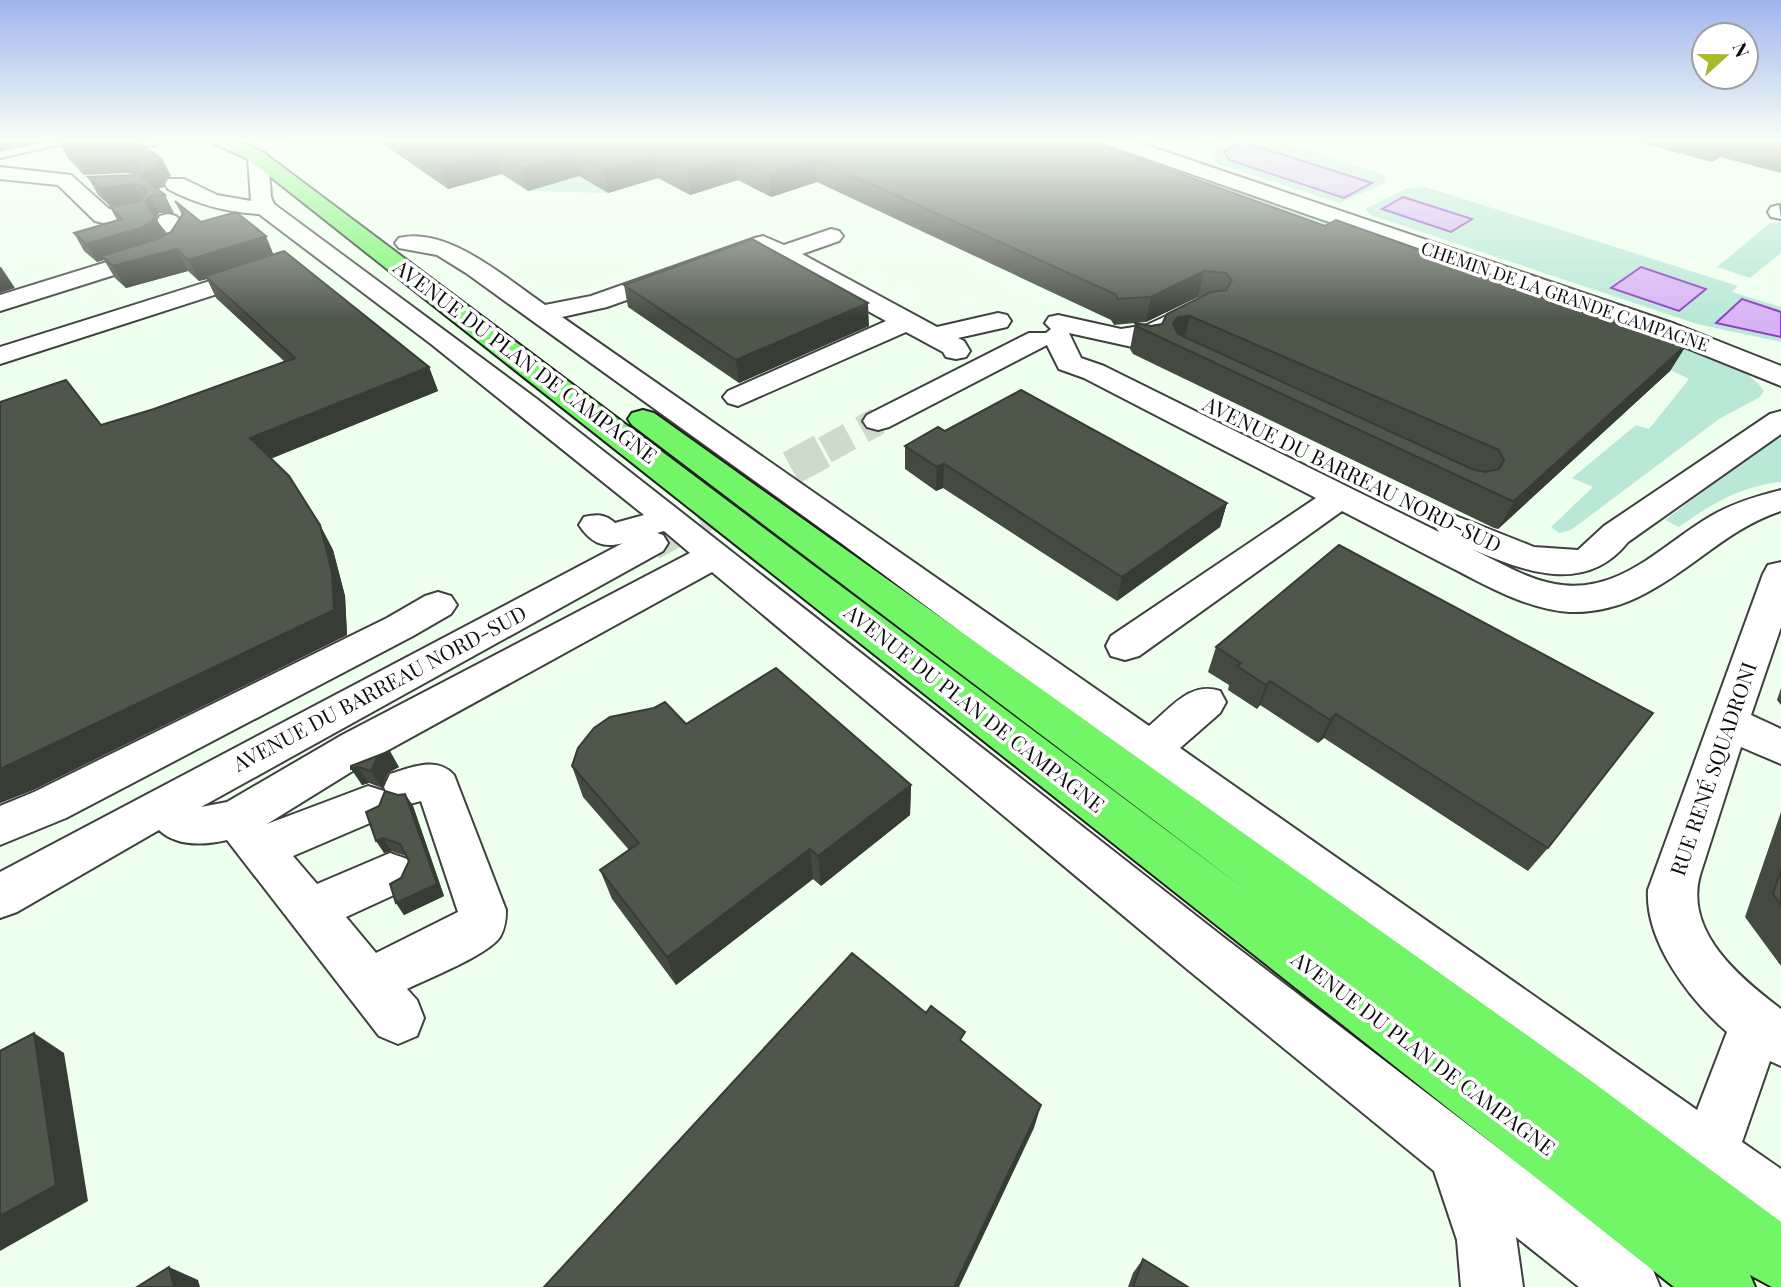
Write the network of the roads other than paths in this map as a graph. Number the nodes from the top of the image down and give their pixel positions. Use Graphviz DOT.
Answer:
graph roads {
  1 [pos="86,199"];
  2 [pos="187,199"];
  3 [pos="195,199"];
  4 [pos="332,199"];
  5 [pos="341,199"];
  6 [pos="1283,199"];
  7 [pos="1318,199"];
  8 [pos="142,211"];
  9 [pos="831,236"];
  10 [pos="407,243"];
  11 [pos="783,253"];
  12 [pos="303,259"];
  13 [pos="0,303"];
  14 [pos="1199,307"];
  15 [pos="541,314"];
  16 [pos="905,322"];
  17 [pos="932,335"];
  18 [pos="1040,337"];
  19 [pos="956,352"];
  20 [pos="1781,353"];
  21 [pos="0,356"];
  22 [pos="1781,377"];
  23 [pos="738,397"];
  24 [pos="1781,420"];
  25 [pos="878,421"];
  26 [pos="1340,497"];
  27 [pos="1781,500"];
  28 [pos="596,525"];
  29 [pos="1499,528"];
  30 [pos="662,531"];
  31 [pos="1616,534"];
  32 [pos="774,535"];
  33 [pos="1781,574"];
  34 [pos="438,605"];
  35 [pos="1125,646"];
  36 [pos="1206,702"];
  37 [pos="1728,723"];
  38 [pos="1781,747"];
  39 [pos="1151,749"];
  40 [pos="163,806"];
  41 [pos="0,826"];
  42 [pos="248,834"];
  43 [pos="109,835"];
  44 [pos="426,858"];
  45 [pos="0,878"];
  46 [pos="0,897"];
  47 [pos="311,910"];
  48 [pos="368,982"];
  49 [pos="398,1018"];
  50 [pos="1768,1032"];
  51 [pos="1548,1069"];
  52 [pos="1709,1153"];
  53 [pos="1472,1166"];
  54 [pos="1781,1205"];
  55 [pos="1781,1260"];
  56 [pos="1493,1287"];
  57 [pos="1629,1287"];
  58 [pos="1724,1287"];
  1 -- 8 [label="street"];
  2 -- 13 [label="street"];
  3 -- 12 [label="street"];
  4 -- 32 [label="main road, AVENUE DU PLAN DE CAMPAGNE"];
  5 -- 10 [label="main road, AVENUE DU PLAN DE CAMPAGNE"];
  6 -- 22 [label="street, CHEMIN DE LA GRANDE CAMPAGNE"];
  7 -- 20 [label="street, CHEMIN DE LA GRANDE CAMPAGNE"];
  9 -- 11 [label="street"];
  10 -- 15 [label="street"];
  10 -- 32 [label="main road, AVENUE DU PLAN DE CAMPAGNE"];
  11 -- 15 [label="street"];
  11 -- 16 [label="street"];
  12 -- 21 [label="street"];
  12 -- 30 [label="street"];
  14 -- 18 [label="street"];
  15 -- 32 [label="street"];
  16 -- 17 [label="street"];
  16 -- 23 [label="street"];
  17 -- 18 [label="street"];
  17 -- 19 [label="street"];
  18 -- 25 [label="street"];
  18 -- 26 [label="street, AVENUE DU BARREAU NORD-SUD"];
  18 -- 31 [label="street, AVENUE DU BARREAU NORD-SUD"];
  24 -- 31 [label="street, AVENUE DU BARREAU NORD-SUD"];
  26 -- 27 [label="street, AVENUE DU BARREAU NORD-SUD"];
  26 -- 35 [label="street"];
  28 -- 30 [label="street"];
  29 -- 31 [label="street"];
  30 -- 32 [label="street"];
  30 -- 40 [label="street, AVENUE DU BARREAU NORD-SUD"];
  32 -- 39 [label="street"];
  32 -- 42 [label="street"];
  32 -- 51 [label="main road, AVENUE DU PLAN DE CAMPAGNE"];
  32 -- 53 [label="street"];
  33 -- 37 [label="street, RUE RENÉ SQUADRONI"];
  34 -- 41 [label="street"];
  36 -- 39 [label="street"];
  37 -- 38 [label="street"];
  37 -- 50 [label="street, RUE RENÉ SQUADRONI"];
  39 -- 51 [label="street"];
  40 -- 42 [label="street"];
  40 -- 43 [label="street, AVENUE DU BARREAU NORD-SUD"];
  42 -- 44 [label="street"];
  42 -- 47 [label="street"];
  43 -- 45 [label="street, AVENUE DU BARREAU NORD-SUD"];
  43 -- 46 [label="street, AVENUE DU BARREAU NORD-SUD"];
  44 -- 47 [label="street"];
  44 -- 48 [label="street"];
  47 -- 48 [label="street"];
  48 -- 49 [label="street"];
  50 -- 52 [label="street, RUE RENÉ SQUADRONI"];
  51 -- 52 [label="street"];
  51 -- 53 [label="street"];
  51 -- 55 [label="main road, AVENUE DU PLAN DE CAMPAGNE"];
  51 -- 58 [label="main road, AVENUE DU PLAN DE CAMPAGNE"];
  52 -- 54 [label="street"];
  53 -- 56 [label="street"];
  53 -- 57 [label="street"];
}
